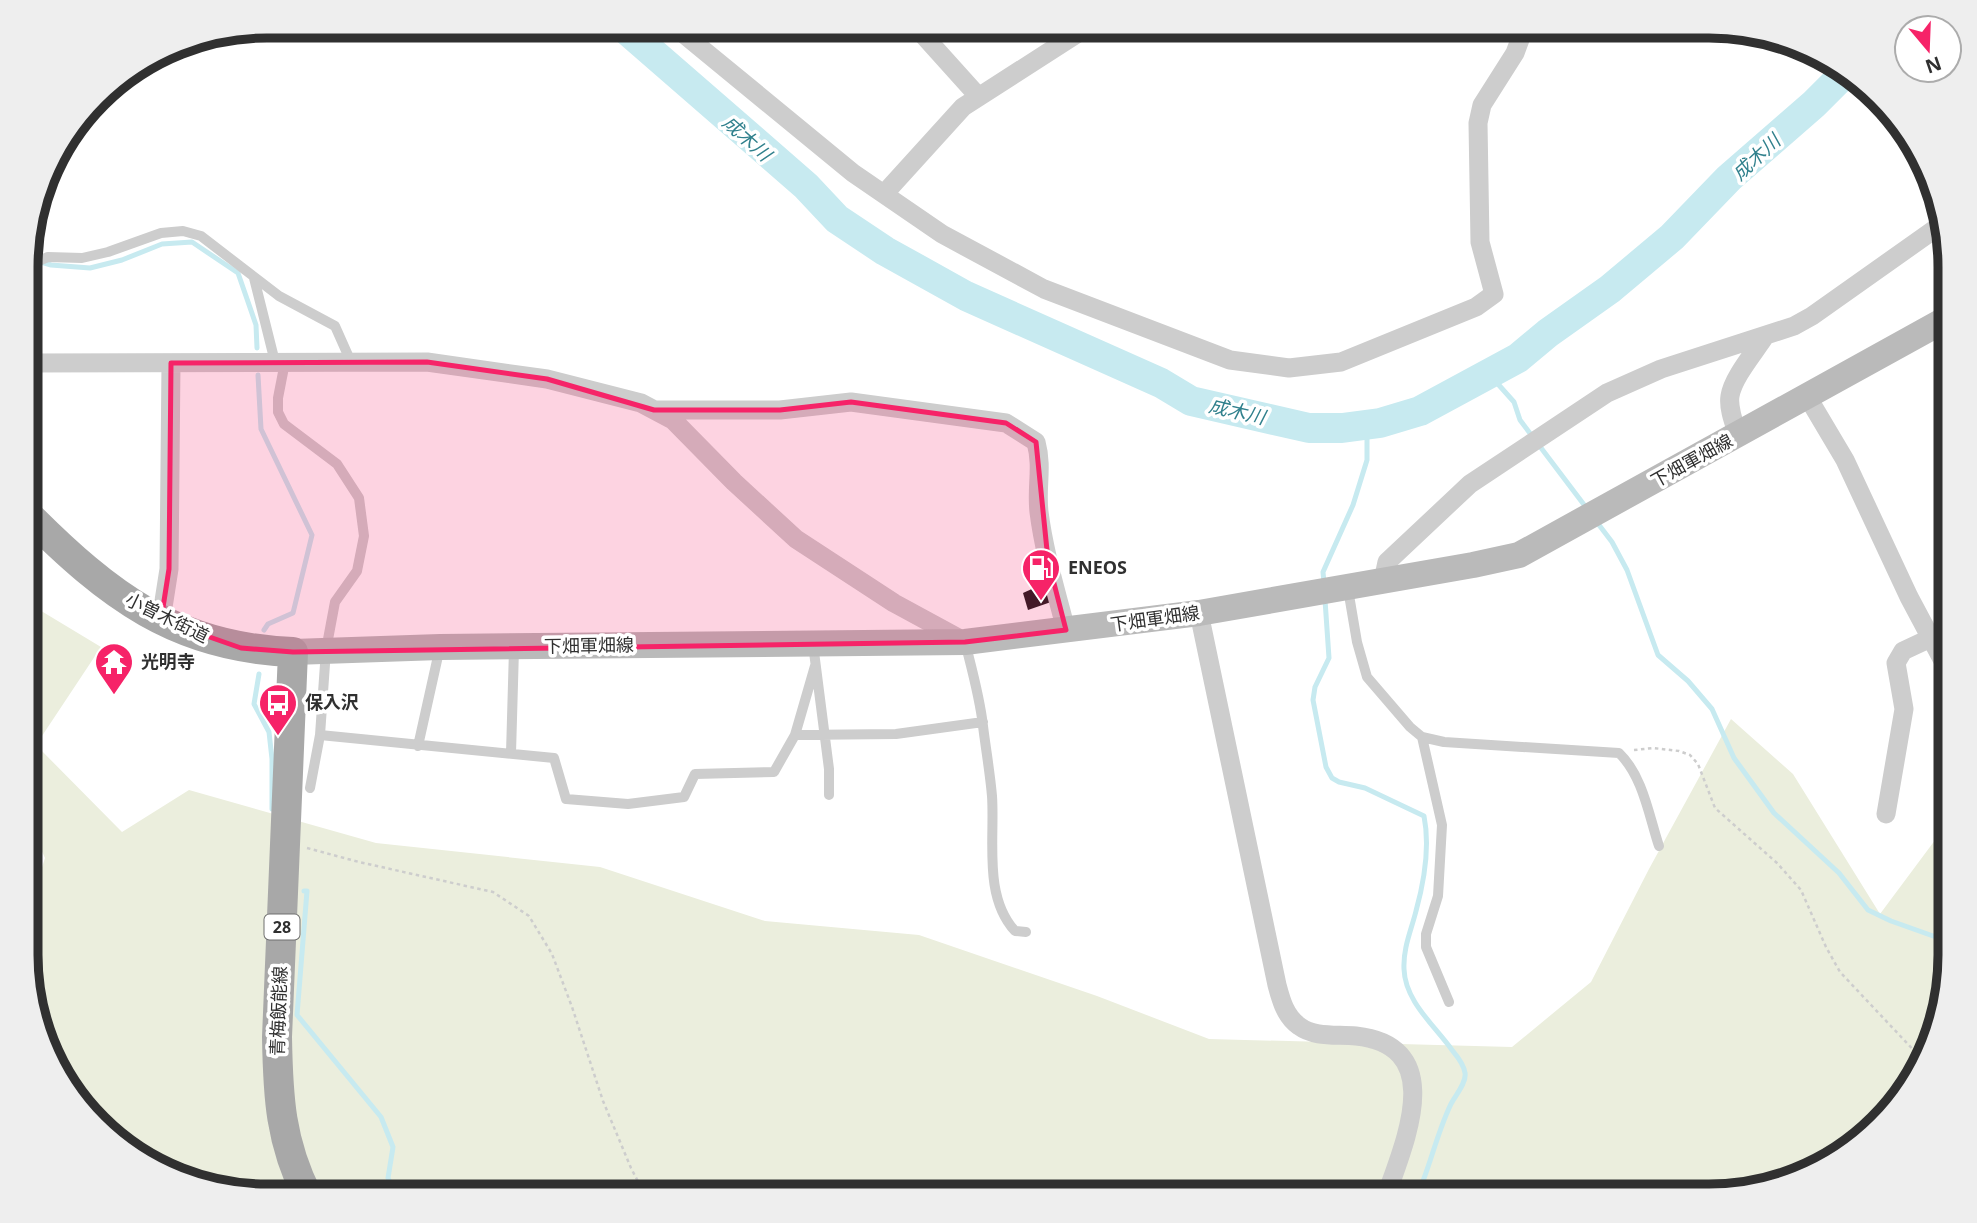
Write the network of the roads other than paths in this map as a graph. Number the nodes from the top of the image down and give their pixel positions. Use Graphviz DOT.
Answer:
graph roads {
  1 [pos="689,38"];
  2 [pos="926,38"];
  3 [pos="1070,38"];
  4 [pos="1521,38"];
  5 [pos="978,96"];
  6 [pos="884,194"];
  7 [pos="1935,229"];
  8 [pos="38,261"];
  9 [pos="254,277"];
  10 [pos="1938,324"];
  11 [pos="1765,336"];
  12 [pos="280,362"];
  13 [pos="351,362"];
  14 [pos="38,363"];
  15 [pos="171,363"];
  16 [pos="1807,396"];
  17 [pos="654,410"];
  18 [pos="1738,435"];
  19 [pos="38,524"];
  20 [pos="1383,581"];
  21 [pos="1348,587"];
  22 [pos="1199,613"];
  23 [pos="161,620"];
  24 [pos="1066,630"];
  25 [pos="1938,630"];
  26 [pos="1938,634"];
  27 [pos="965,642"];
  28 [pos="440,647"];
  29 [pos="514,647"];
  30 [pos="326,650"];
  31 [pos="293,652"];
  32 [pos="814,655"];
  33 [pos="983,722"];
  34 [pos="795,735"];
  35 [pos="824,735"];
  36 [pos="320,736"];
  37 [pos="1422,737"];
  38 [pos="418,746"];
  39 [pos="511,753"];
  40 [pos="310,788"];
  41 [pos="829,795"];
  42 [pos="1886,814"];
  43 [pos="1659,846"];
  44 [pos="1026,932"];
  45 [pos="1449,1002"];
  46 [pos="301,1184"];
  47 [pos="1390,1184"];
  1 -- 6 [label="street"];
  2 -- 5 [label="street"];
  3 -- 5 [label="street"];
  4 -- 6 [label="street"];
  5 -- 6 [label="street"];
  7 -- 11 [label="street"];
  8 -- 9 [label="lane"];
  9 -- 12 [label="lane"];
  9 -- 13 [label="lane"];
  10 -- 16 [label="main road, 下畑軍畑線"];
  11 -- 18 [label="street"];
  11 -- 20 [label="street"];
  12 -- 13 [label="street"];
  12 -- 15 [label="street"];
  12 -- 30 [label="lane"];
  13 -- 17 [label="street"];
  14 -- 15 [label="street"];
  15 -- 23 [label="street"];
  16 -- 18 [label="main road, 下畑軍畑線"];
  16 -- 25 [label="street"];
  17 -- 24 [label="street"];
  17 -- 27 [label="street"];
  18 -- 20 [label="main road, 下畑軍畑線"];
  19 -- 23 [label="main road, 小曽木街道"];
  20 -- 21 [label="main road, 下畑軍畑線"];
  21 -- 22 [label="main road, 下畑軍畑線"];
  21 -- 37 [label="lane"];
  22 -- 24 [label="main road, 下畑軍畑線"];
  22 -- 47 [label="street"];
  23 -- 31 [label="main road, 小曽木街道"];
  24 -- 27 [label="main road, 下畑軍畑線"];
  26 -- 42 [label="street"];
  27 -- 32 [label="main road, 下畑軍畑線"];
  27 -- 33 [label="lane"];
  28 -- 29 [label="main road, 下畑軍畑線"];
  28 -- 30 [label="main road, 下畑軍畑線"];
  28 -- 38 [label="lane"];
  29 -- 32 [label="main road, 下畑軍畑線"];
  29 -- 39 [label="lane"];
  30 -- 31 [label="main road, 下畑軍畑線"];
  30 -- 36 [label="lane"];
  31 -- 46 [label="main road, 青梅飯能線 / 28"];
  32 -- 34 [label="lane"];
  32 -- 35 [label="lane"];
  33 -- 35 [label="lane"];
  33 -- 44 [label="lane"];
  34 -- 35 [label="lane"];
  34 -- 39 [label="lane"];
  35 -- 41 [label="lane"];
  36 -- 38 [label="lane"];
  36 -- 40 [label="lane"];
  37 -- 43 [label="lane"];
  37 -- 45 [label="lane"];
  38 -- 39 [label="lane"];
}
